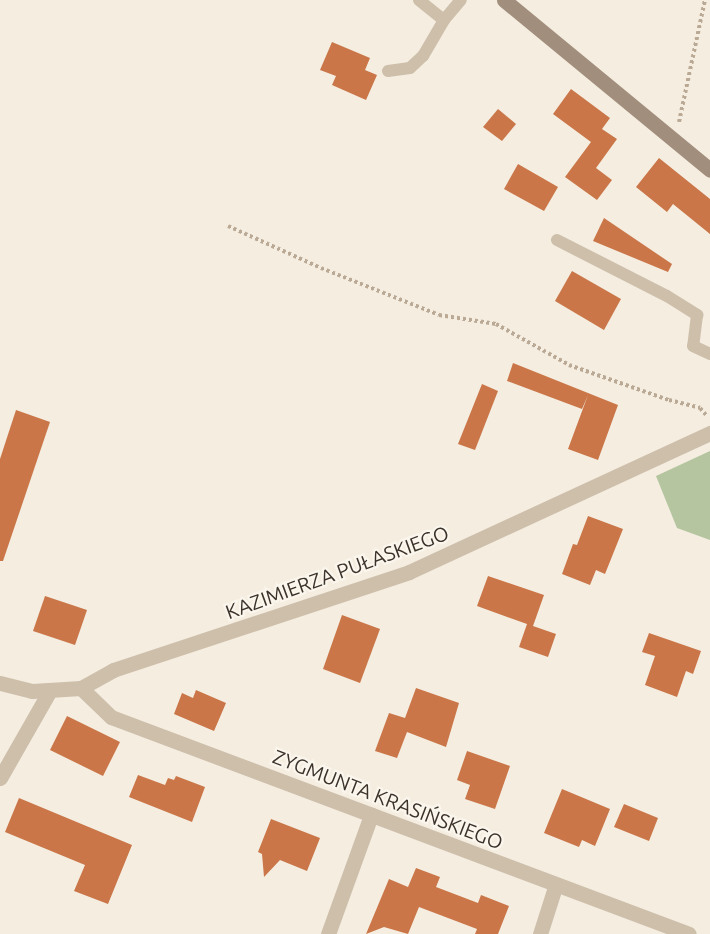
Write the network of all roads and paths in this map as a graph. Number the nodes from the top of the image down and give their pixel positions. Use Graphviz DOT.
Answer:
graph roads {
  1 [pos="419,0"];
  2 [pos="461,0"];
  3 [pos="504,0"];
  4 [pos="705,0"];
  5 [pos="444,20"];
  6 [pos="388,71"];
  7 [pos="672,138"];
  8 [pos="710,170"];
  9 [pos="228,226"];
  10 [pos="557,240"];
  11 [pos="710,354"];
  12 [pos="710,420"];
  13 [pos="710,433"];
  14 [pos="0,683"];
  15 [pos="81,688"];
  16 [pos="50,692"];
  17 [pos="1,776"];
  18 [pos="371,815"];
  19 [pos="556,884"];
  20 [pos="328,934"];
  21 [pos="540,934"];
  22 [pos="689,934"];
  1 -- 5 [label="lane"];
  2 -- 5 [label="lane"];
  3 -- 7 [label="street"];
  4 -- 7 [label="path"];
  5 -- 6 [label="lane"];
  7 -- 8 [label="street"];
  9 -- 12 [label="path"];
  10 -- 11 [label="lane"];
  13 -- 15 [label="street, KAZIMIERZA PUŁASKIEGO"];
  14 -- 16 [label="street, KAZIMIERZA PUŁASKIEGO"];
  15 -- 16 [label="street, KAZIMIERZA PUŁASKIEGO"];
  15 -- 18 [label="street, ZYGMUNTA KRASIŃSKIEGO"];
  16 -- 17 [label="street"];
  18 -- 19 [label="street, ZYGMUNTA KRASIŃSKIEGO"];
  18 -- 20 [label="street"];
  19 -- 21 [label="street"];
  19 -- 22 [label="street, ZYGMUNTA KRASIŃSKIEGO"];
}
